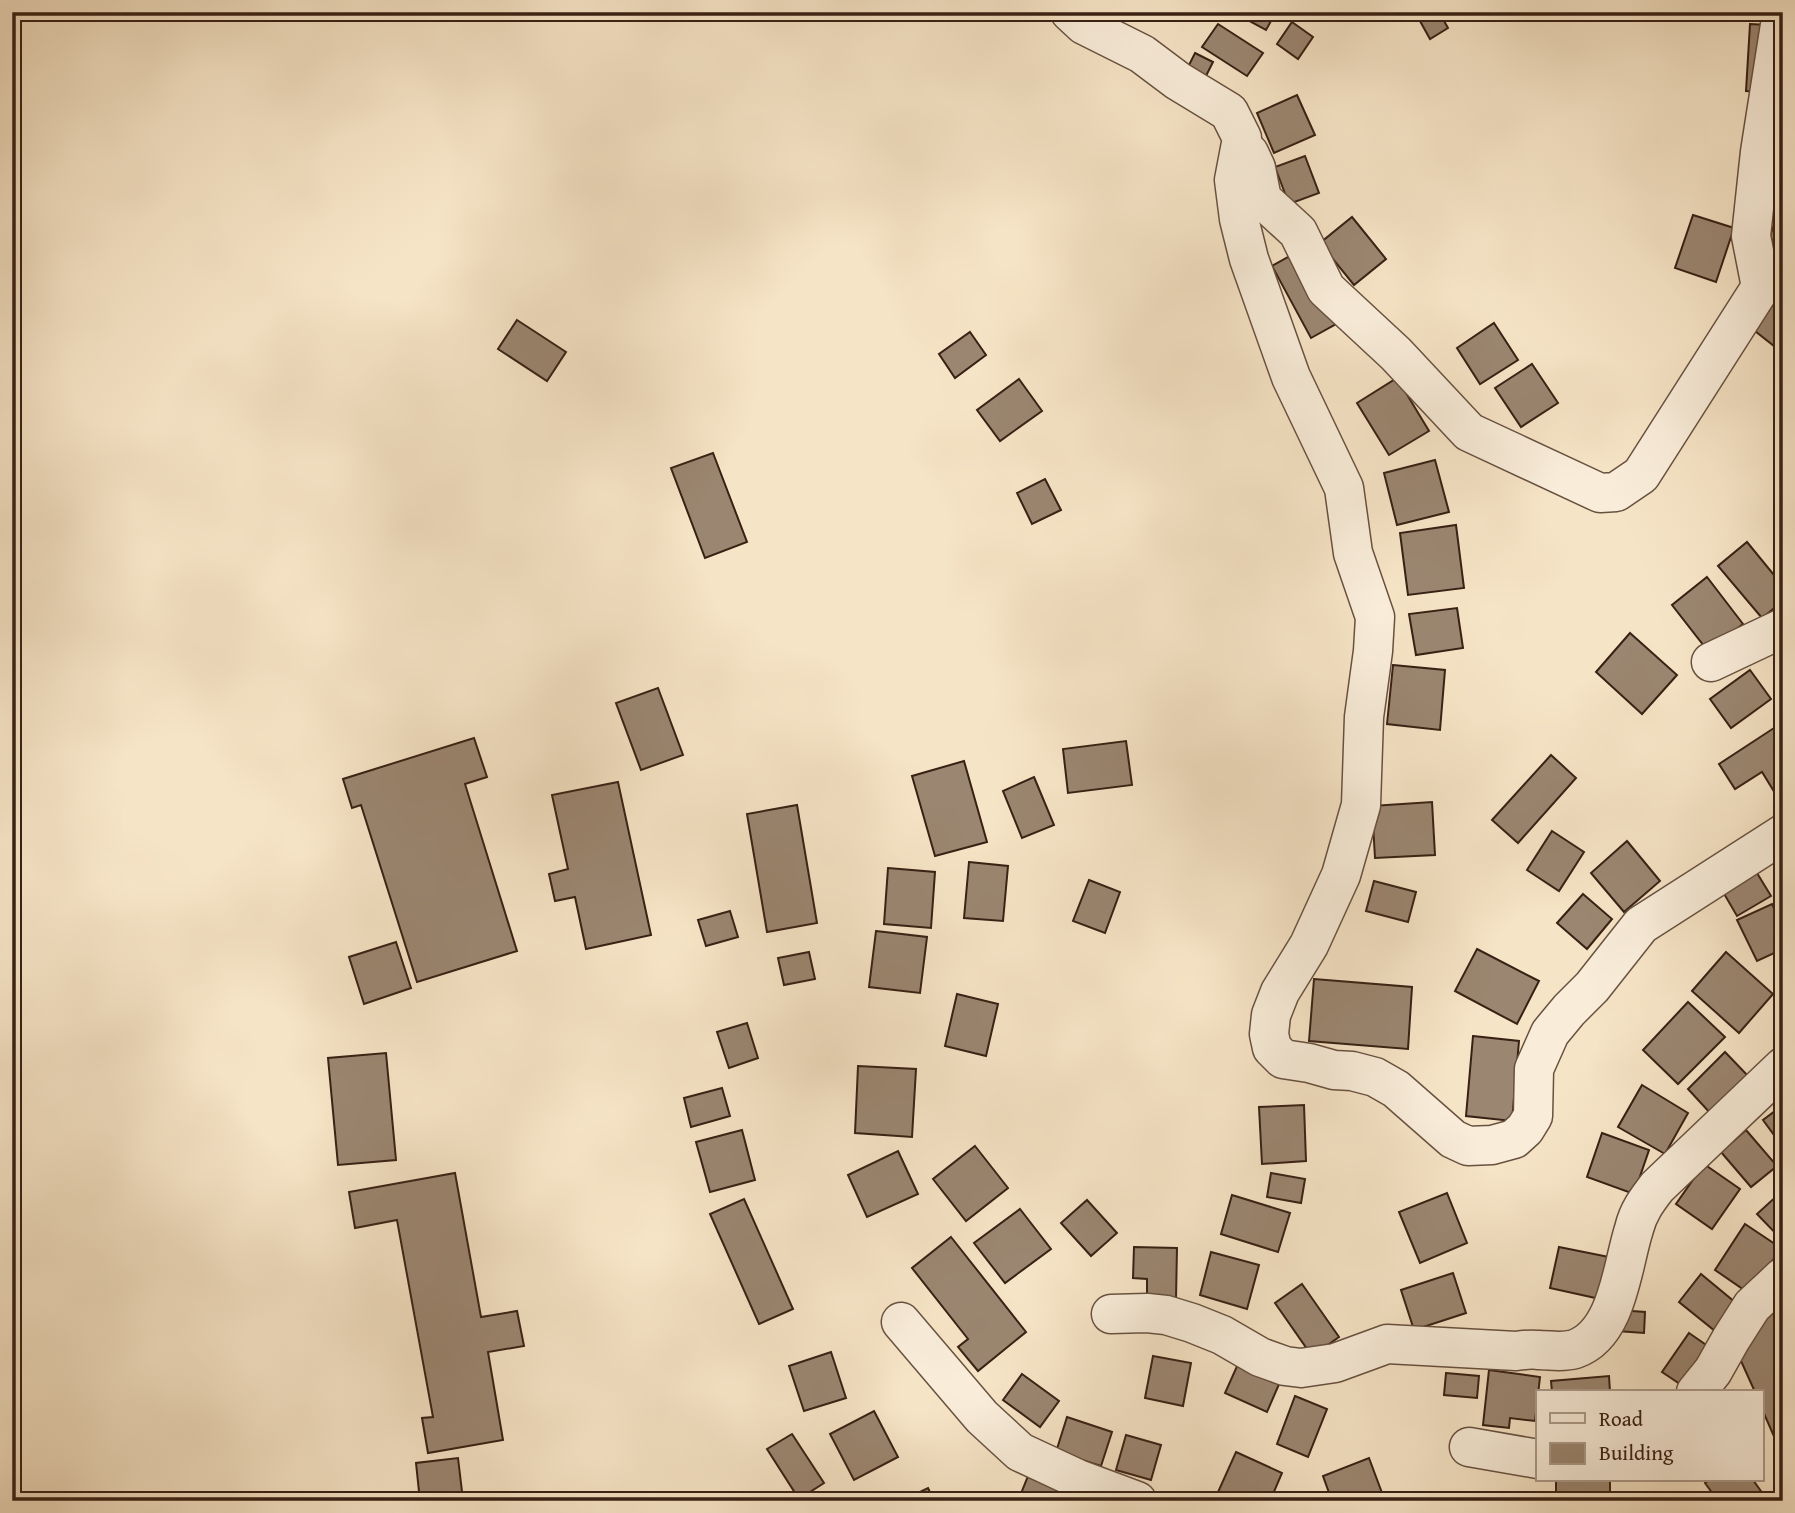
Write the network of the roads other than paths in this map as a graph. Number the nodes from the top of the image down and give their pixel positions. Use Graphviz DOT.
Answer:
graph roads {
  1 [pos="1070,12"];
  2 [pos="1782,12"];
  3 [pos="1242,138"];
  4 [pos="1783,628"];
  5 [pos="1710,662"];
  6 [pos="1783,834"];
  7 [pos="1783,1067"];
  8 [pos="1783,1276"];
  9 [pos="1111,1314"];
  10 [pos="901,1322"];
  11 [pos="1698,1390"];
  12 [pos="1469,1447"];
  13 [pos="1536,1459"];
  14 [pos="1138,1501"];
  1 -- 3 [label="street"];
  2 -- 3 [label="street"];
  3 -- 6 [label="street"];
  4 -- 5 [label="street"];
  7 -- 9 [label="street"];
  8 -- 11 [label="street"];
  10 -- 14 [label="street"];
  12 -- 13 [label="street"];
}
